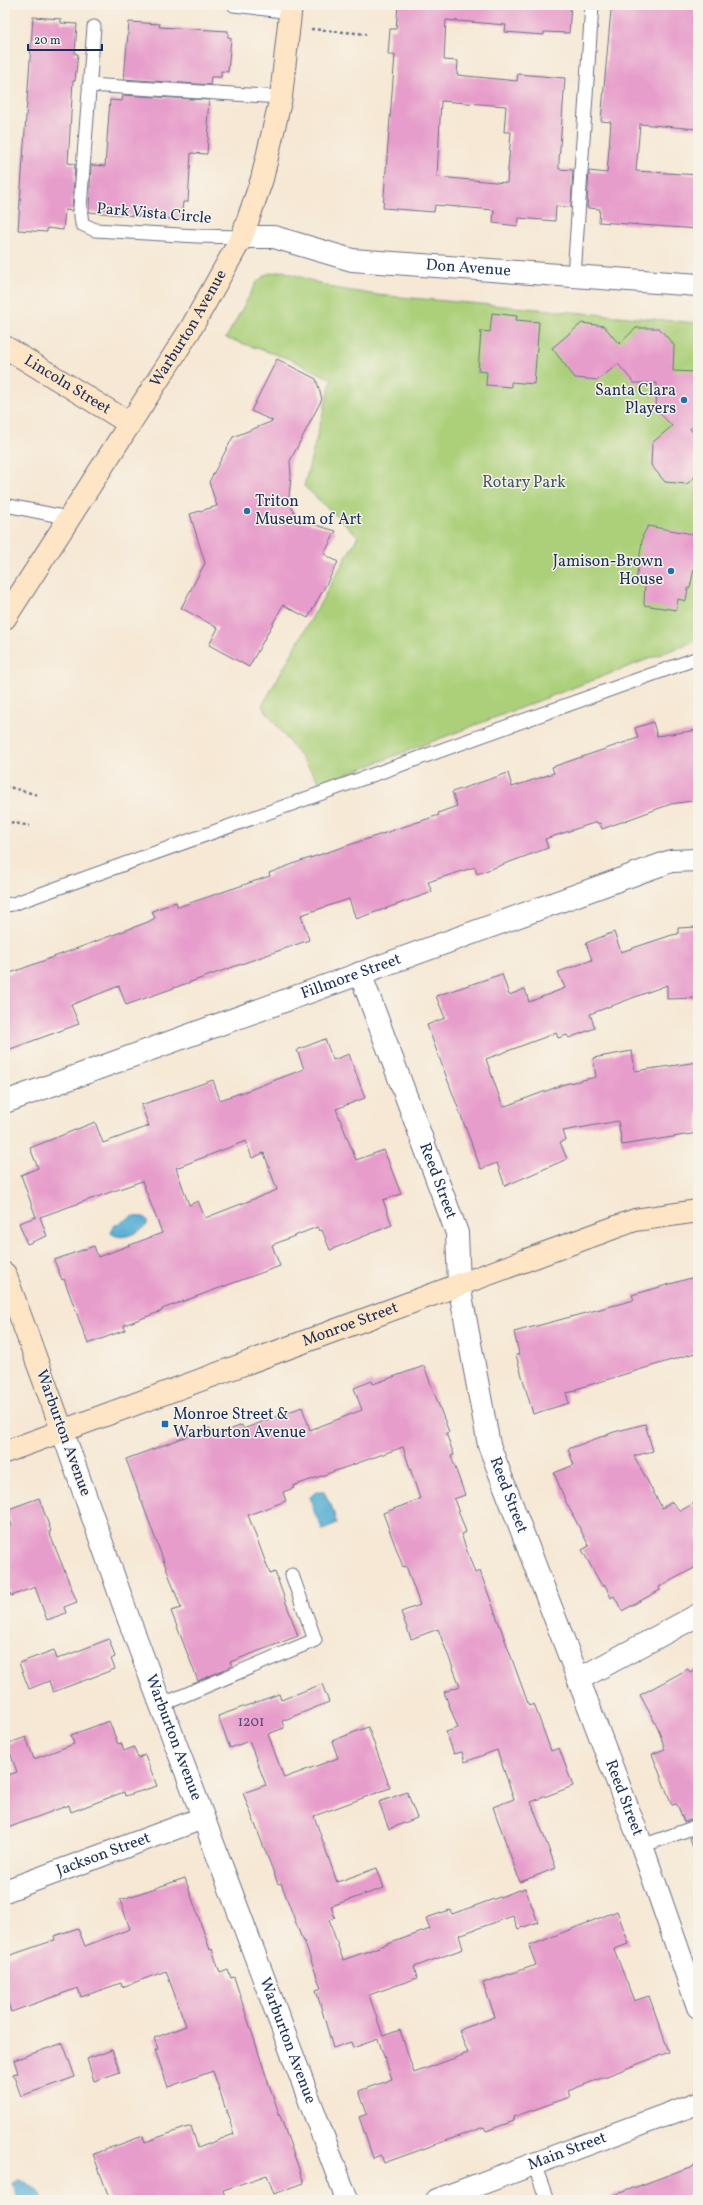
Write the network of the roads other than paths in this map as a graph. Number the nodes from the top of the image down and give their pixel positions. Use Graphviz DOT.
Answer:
graph roads {
  1 [pos="234,5"];
  2 [pos="592,5"];
  3 [pos="291,8"];
  4 [pos="94,27"];
  5 [pos="89,85"];
  6 [pos="281,97"];
  7 [pos="242,237"];
  8 [pos="574,276"];
  9 [pos="698,285"];
  10 [pos="5,347"];
  11 [pos="129,423"];
  12 [pos="5,505"];
  13 [pos="69,518"];
  14 [pos="5,618"];
  15 [pos="698,658"];
  16 [pos="698,860"];
  17 [pos="5,905"];
  18 [pos="360,973"];
  19 [pos="5,1102"];
  20 [pos="698,1211"];
  21 [pos="5,1274"];
  22 [pos="459,1285"];
  23 [pos="62,1430"];
  24 [pos="5,1452"];
  25 [pos="292,1575"];
  26 [pos="698,1616"];
  27 [pos="579,1679"];
  28 [pos="161,1705"];
  29 [pos="203,1818"];
  30 [pos="698,1826"];
  31 [pos="642,1846"];
  32 [pos="5,1891"];
  33 [pos="698,2007"];
  34 [pos="698,2103"];
  35 [pos="534,2164"];
  36 [pos="347,2200"];
  37 [pos="437,2200"];
  38 [pos="546,2200"];
  1 -- 3 [label="lane"];
  2 -- 8 [label="lane"];
  3 -- 6 [label="street, Warburton Avenue"];
  4 -- 5 [label="lane, Park Vista Circle"];
  5 -- 6 [label="lane"];
  5 -- 7 [label="lane, Park Vista Circle"];
  6 -- 7 [label="street, Warburton Avenue"];
  7 -- 8 [label="street, Don Avenue"];
  7 -- 11 [label="street, Warburton Avenue"];
  8 -- 9 [label="street, Don Avenue"];
  10 -- 11 [label="street, Lincoln Street"];
  11 -- 13 [label="street, Warburton Avenue"];
  12 -- 13 [label="lane"];
  13 -- 14 [label="street, Warburton Avenue"];
  15 -- 17 [label="lane"];
  16 -- 18 [label="street, Fillmore Street"];
  18 -- 19 [label="street, Fillmore Street"];
  18 -- 22 [label="street, Reed Street"];
  20 -- 22 [label="street, Monroe Street"];
  21 -- 23 [label="street, Warburton Avenue"];
  22 -- 23 [label="street, Monroe Street"];
  22 -- 27 [label="street, Reed Street"];
  23 -- 24 [label="street, Monroe Street"];
  23 -- 28 [label="street, Warburton Avenue"];
  25 -- 28 [label="lane"];
  26 -- 27 [label="street"];
  27 -- 31 [label="street, Reed Street"];
  28 -- 29 [label="street, Warburton Avenue"];
  29 -- 32 [label="street, Jackson Street"];
  29 -- 36 [label="street, Warburton Avenue"];
  30 -- 31 [label="lane"];
  31 -- 33 [label="street, Reed Street"];
  34 -- 35 [label="street, Main Street"];
  35 -- 37 [label="street, Main Street"];
  35 -- 38 [label="lane"];
}
